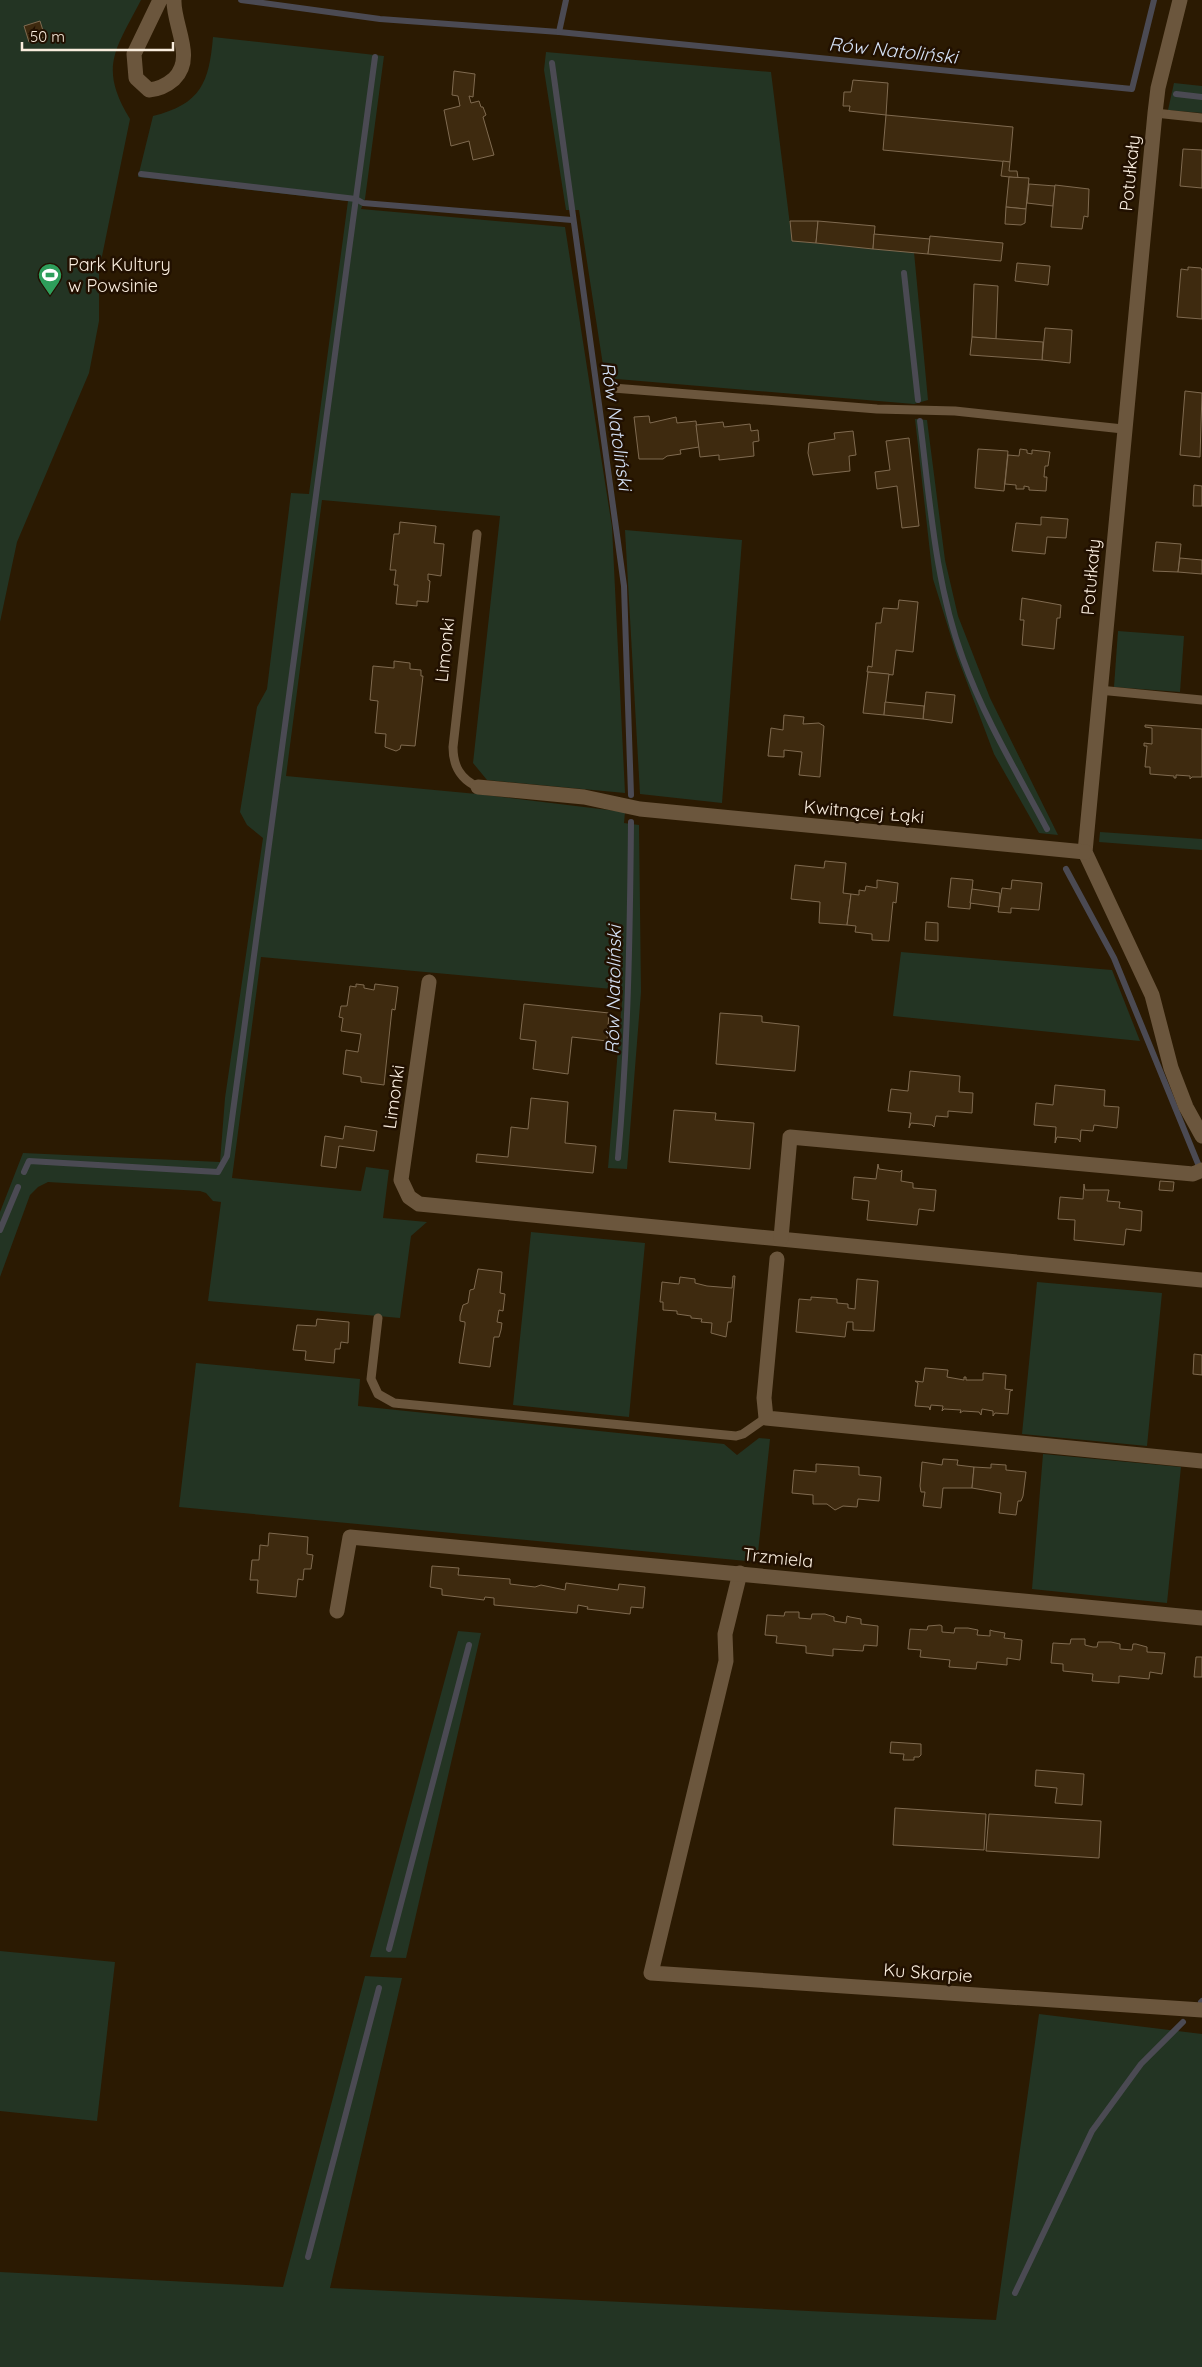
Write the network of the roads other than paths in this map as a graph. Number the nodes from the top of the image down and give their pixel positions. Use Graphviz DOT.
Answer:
graph roads {
  1 [pos="160,0"];
  2 [pos="174,0"];
  3 [pos="1180,0"];
  4 [pos="1155,113"];
  5 [pos="1202,118"];
  6 [pos="613,388"];
  7 [pos="1124,429"];
  8 [pos="477,534"];
  9 [pos="1100,690"];
  10 [pos="1202,700"];
  11 [pos="478,786"];
  12 [pos="1085,852"];
  13 [pos="429,982"];
  14 [pos="1202,1136"];
  15 [pos="1198,1172"];
  16 [pos="781,1238"];
  17 [pos="777,1259"];
  18 [pos="1202,1280"];
  19 [pos="378,1318"];
  20 [pos="766,1418"];
  21 [pos="1202,1461"];
  22 [pos="740,1573"];
  23 [pos="336,1611"];
  24 [pos="1202,1618"];
  25 [pos="1202,2010"];
  1 -- 2 [label="street"];
  3 -- 4 [label="street, Potułkały"];
  4 -- 5 [label="lane"];
  4 -- 7 [label="street, Potułkały"];
  6 -- 7 [label="lane"];
  7 -- 9 [label="street, Potułkały"];
  8 -- 11 [label="lane, Limonki"];
  9 -- 10 [label="lane"];
  9 -- 12 [label="street, Potułkały"];
  11 -- 12 [label="street, Kwitnącej Łąki"];
  12 -- 14 [label="street"];
  13 -- 16 [label="street, Limonki"];
  15 -- 16 [label="street"];
  16 -- 18 [label="street"];
  17 -- 20 [label="street"];
  19 -- 20 [label="lane"];
  20 -- 21 [label="street"];
  22 -- 23 [label="street, Trzmiela"];
  22 -- 24 [label="street, Trzmiela"];
  22 -- 25 [label="street, Ku Skarpie"];
}
